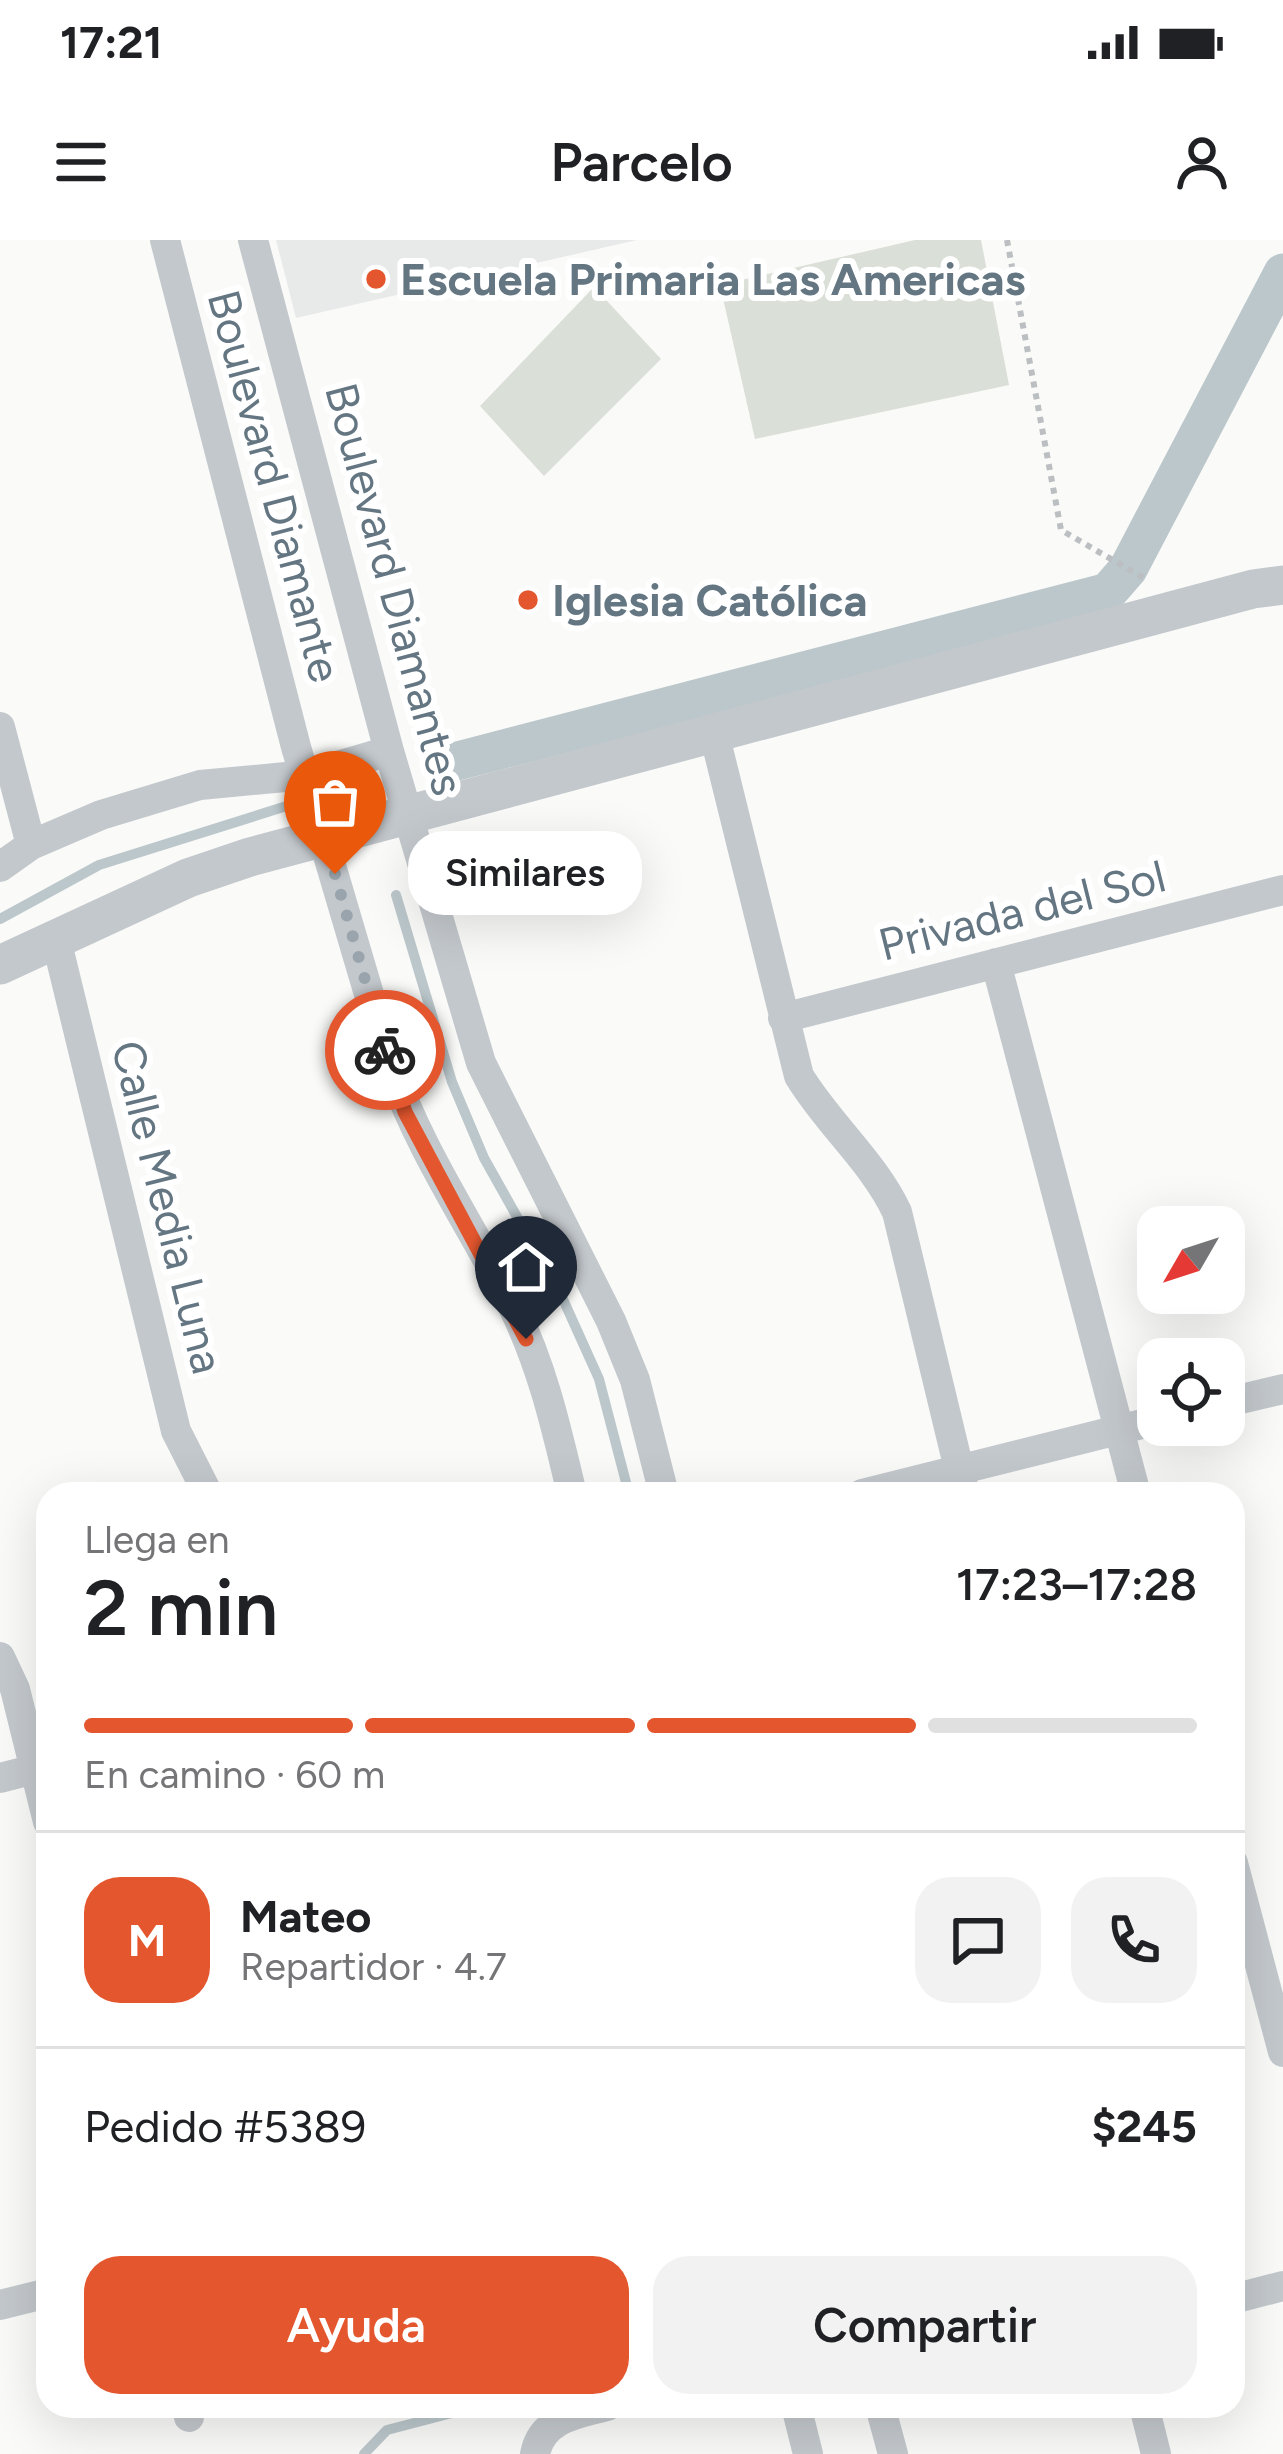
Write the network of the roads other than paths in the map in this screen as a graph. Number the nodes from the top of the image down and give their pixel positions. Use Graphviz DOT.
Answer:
graph roads {
  1 [pos="165,240"];
  2 [pos="253,240"];
  3 [pos="1273,582"];
  4 [pos="0,727"];
  5 [pos="714,733"];
  6 [pos="389,751"];
  7 [pos="307,776"];
  8 [pos="410,814"];
  9 [pos="325,837"];
  10 [pos="31,845"];
  11 [pos="0,867"];
  12 [pos="1283,890"];
  13 [pos="55,935"];
  14 [pos="0,964"];
  15 [pos="996,964"];
  16 [pos="783,1018"];
  17 [pos="1283,1388"];
  18 [pos="1245,1398"];
  19 [pos="1137,1425"];
  20 [pos="1119,1430"];
  21 [pos="202,1482"];
  22 [pos="569,1482"];
  23 [pos="661,1482"];
  24 [pos="962,1482"];
  25 [pos="1133,1482"];
  26 [pos="0,1657"];
  27 [pos="35,1769"];
  28 [pos="36,1773"];
  29 [pos="0,1778"];
  30 [pos="1245,1908"];
  31 [pos="1283,2052"];
  32 [pos="1283,2286"];
  33 [pos="36,2296"];
  34 [pos="1245,2296"];
  35 [pos="0,2305"];
  36 [pos="572,2418"];
  37 [pos="799,2418"];
  38 [pos="883,2418"];
  39 [pos="1147,2418"];
  40 [pos="535,2454"];
  41 [pos="808,2454"];
  42 [pos="893,2454"];
  43 [pos="1156,2454"];
  1 -- 7 [label="street, Boulevard Diamante"];
  2 -- 6 [label="street, Boulevard Diamantes"];
  3 -- 5 [label="street"];
  4 -- 10 [label="street"];
  5 -- 8 [label="street"];
  5 -- 16 [label="street"];
  6 -- 7 [label="street"];
  6 -- 8 [label="street, Boulevard Diamantes"];
  7 -- 9 [label="street, Boulevard Diamante"];
  7 -- 10 [label="street"];
  8 -- 9 [label="street"];
  8 -- 23 [label="street, Boulevard Diamantes"];
  9 -- 13 [label="street"];
  9 -- 22 [label="street, Boulevard Diamante"];
  10 -- 11 [label="street"];
  12 -- 15 [label="street, Privada del Sol"];
  13 -- 14 [label="street"];
  13 -- 21 [label="street, Calle Media Luna"];
  15 -- 16 [label="street, Privada del Sol"];
  15 -- 20 [label="street"];
  16 -- 24 [label="street"];
  17 -- 18 [label="street"];
  19 -- 20 [label="street"];
  20 -- 24 [label="street"];
  20 -- 25 [label="street"];
  26 -- 27 [label="street"];
  27 -- 28 [label="street"];
  27 -- 29 [label="street"];
  30 -- 31 [label="street"];
  32 -- 34 [label="street"];
  33 -- 35 [label="street"];
  36 -- 40 [label="street"];
  37 -- 41 [label="street"];
  38 -- 42 [label="street"];
  39 -- 43 [label="street"];
}
